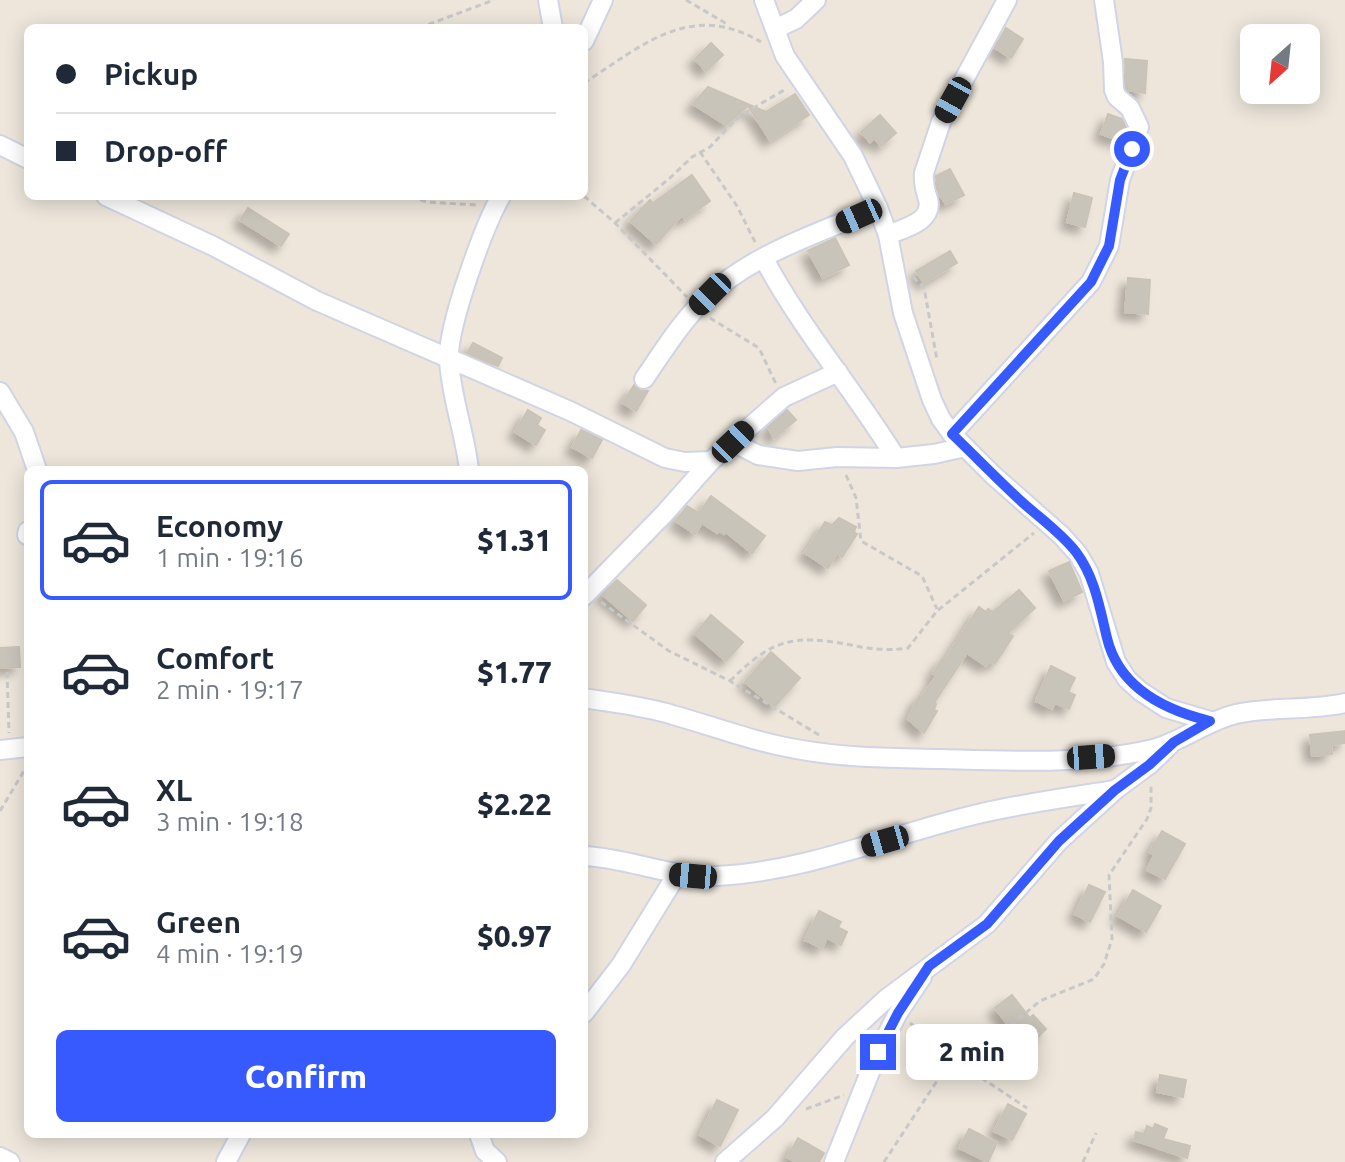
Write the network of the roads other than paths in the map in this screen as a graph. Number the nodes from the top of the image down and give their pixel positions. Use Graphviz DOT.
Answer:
graph roads {
  1 [pos="548,0"];
  2 [pos="603,0"];
  3 [pos="764,0"];
  4 [pos="816,0"];
  5 [pos="1007,0"];
  6 [pos="1104,0"];
  7 [pos="552,24"];
  8 [pos="588,32"];
  9 [pos="769,36"];
  10 [pos="0,145"];
  11 [pos="24,157"];
  12 [pos="115,200"];
  13 [pos="498,201"];
  14 [pos="878,208"];
  15 [pos="888,235"];
  16 [pos="764,259"];
  17 [pos="448,356"];
  18 [pos="838,372"];
  19 [pos="644,379"];
  20 [pos="0,392"];
  21 [pos="959,440"];
  22 [pos="733,442"];
  23 [pos="896,458"];
  24 [pos="711,461"];
  25 [pos="36,466"];
  26 [pos="468,466"];
  27 [pos="588,591"];
  28 [pos="588,689"];
  29 [pos="588,698"];
  30 [pos="625,703"];
  31 [pos="1345,703"];
  32 [pos="1210,721"];
  33 [pos="1174,742"];
  34 [pos="1115,790"];
  35 [pos="588,856"];
  36 [pos="677,874"];
  37 [pos="929,966"];
  38 [pos="588,1008"];
  39 [pos="239,1138"];
  40 [pos="480,1138"];
  41 [pos="0,1157"];
  42 [pos="10,1162"];
  43 [pos="226,1162"];
  44 [pos="497,1162"];
  45 [pos="725,1162"];
  46 [pos="834,1162"];
  1 -- 7 [label="street"];
  2 -- 8 [label="street"];
  3 -- 9 [label="street"];
  4 -- 9 [label="street"];
  5 -- 15 [label="street"];
  6 -- 21 [label="street"];
  9 -- 14 [label="street"];
  10 -- 11 [label="street"];
  12 -- 17 [label="street"];
  13 -- 17 [label="street"];
  14 -- 15 [label="street"];
  14 -- 16 [label="street"];
  15 -- 21 [label="street"];
  16 -- 18 [label="street"];
  16 -- 19 [label="street"];
  17 -- 24 [label="street"];
  17 -- 26 [label="street"];
  18 -- 22 [label="street"];
  18 -- 23 [label="street"];
  20 -- 25 [label="street"];
  21 -- 23 [label="street"];
  21 -- 32 [label="street"];
  22 -- 23 [label="street"];
  22 -- 24 [label="street"];
  24 -- 27 [label="street"];
  28 -- 30 [label="street"];
  29 -- 30 [label="street"];
  30 -- 33 [label="street"];
  31 -- 32 [label="street"];
  32 -- 33 [label="street"];
  33 -- 34 [label="street"];
  34 -- 36 [label="street"];
  34 -- 37 [label="street"];
  35 -- 36 [label="street"];
  36 -- 38 [label="street"];
  37 -- 45 [label="street"];
  37 -- 46 [label="street"];
  39 -- 43 [label="street"];
  40 -- 44 [label="street"];
  41 -- 42 [label="street"];
}
